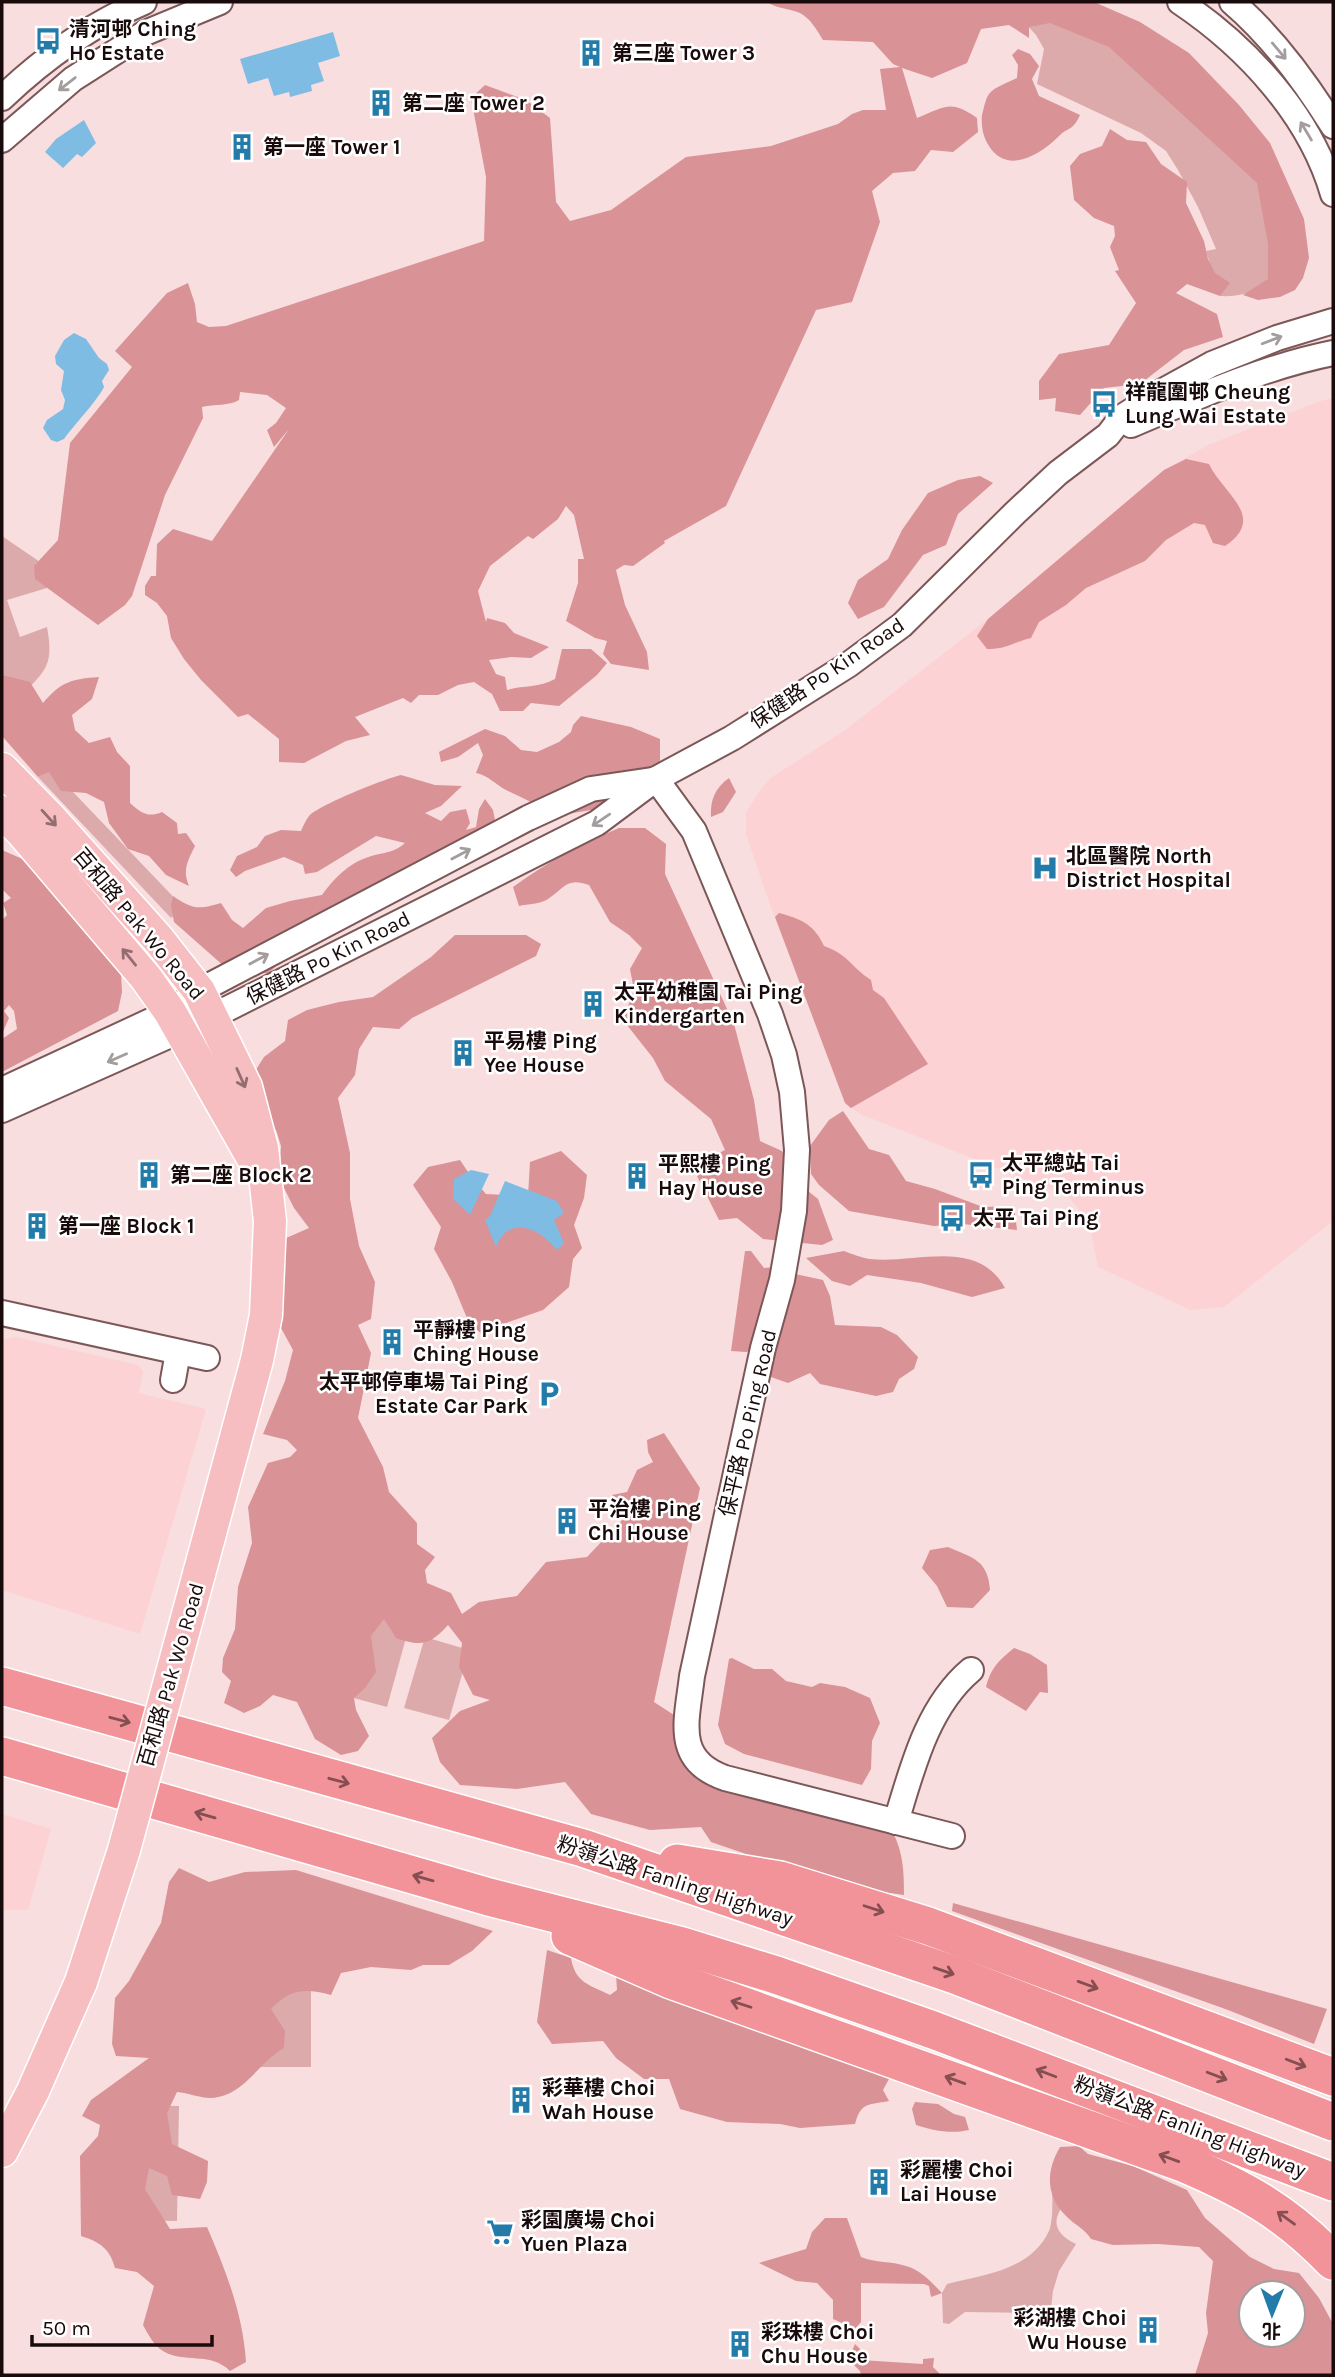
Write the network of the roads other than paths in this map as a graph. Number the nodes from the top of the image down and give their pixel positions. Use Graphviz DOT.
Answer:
graph roads {
  1 [pos="144,2"];
  2 [pos="220,2"];
  3 [pos="1232,2"];
  4 [pos="1185,3"];
  5 [pos="2,98"];
  6 [pos="1333,126"];
  7 [pos="2,140"];
  8 [pos="1333,194"];
  9 [pos="1333,321"];
  10 [pos="1333,353"];
  11 [pos="1108,435"];
  12 [pos="2,768"];
  13 [pos="656,779"];
  14 [pos="2,812"];
  15 [pos="206,1003"];
  16 [pos="175,1021"];
  17 [pos="2,1090"];
  18 [pos="2,1110"];
  19 [pos="265,1180"];
  20 [pos="2,1313"];
  21 [pos="178,1352"];
  22 [pos="207,1358"];
  23 [pos="173,1380"];
  24 [pos="971,1670"];
  25 [pos="2,1686"];
  26 [pos="2,1756"];
  27 [pos="896,1822"];
  28 [pos="952,1836"];
  29 [pos="583,1848"];
  30 [pos="489,1896"];
  31 [pos="1333,2077"];
  32 [pos="1333,2122"];
  33 [pos="2,2151"];
  34 [pos="1333,2182"];
  35 [pos="1333,2261"];
  1 -- 5 [label="street"];
  2 -- 7 [label="street, one-way"];
  3 -- 6 [label="street, one-way"];
  8 -- 4 [label="street, one-way"];
  11 -- 9 [label="street, 保健路 Po Kin Road, one-way"];
  10 -- 11 [label="street, 保健路 Po Kin Road"];
  11 -- 13 [label="street, 保健路 Po Kin Road"];
  12 -- 15 [label="main road, 百和路 Pak Wo Road, one-way"];
  13 -- 15 [label="street, 保健路 Po Kin Road, one-way"];
  15 -- 13 [label="street, 保健路 Po Kin Road, one-way"];
  13 -- 27 [label="street, 保平路 Po Ping Road"];
  16 -- 14 [label="main road, 百和路 Pak Wo Road, one-way"];
  15 -- 16 [label="street"];
  15 -- 19 [label="main road, 百和路 Pak Wo Road, one-way"];
  16 -- 17 [label="street"];
  16 -- 18 [label="street, one-way"];
  16 -- 19 [label="main road, 百和路 Pak Wo Road"];
  19 -- 33 [label="main road, 百和路 Pak Wo Road, bridge"];
  20 -- 21 [label="street"];
  21 -- 22 [label="street"];
  21 -- 23 [label="street"];
  24 -- 27 [label="street"];
  25 -- 29 [label="highway, 粉嶺公路 Fanling Highway, one-way"];
  30 -- 26 [label="highway, 粉嶺公路 Fanling Highway, one-way"];
  27 -- 28 [label="street, 保平路 Po Ping Road"];
  29 -- 31 [label="highway, one-way"];
  29 -- 32 [label="highway, 粉嶺公路 Fanling Highway, one-way"];
  34 -- 30 [label="highway, 粉嶺公路 Fanling Highway, one-way"];
  35 -- 30 [label="highway, one-way"];
}
